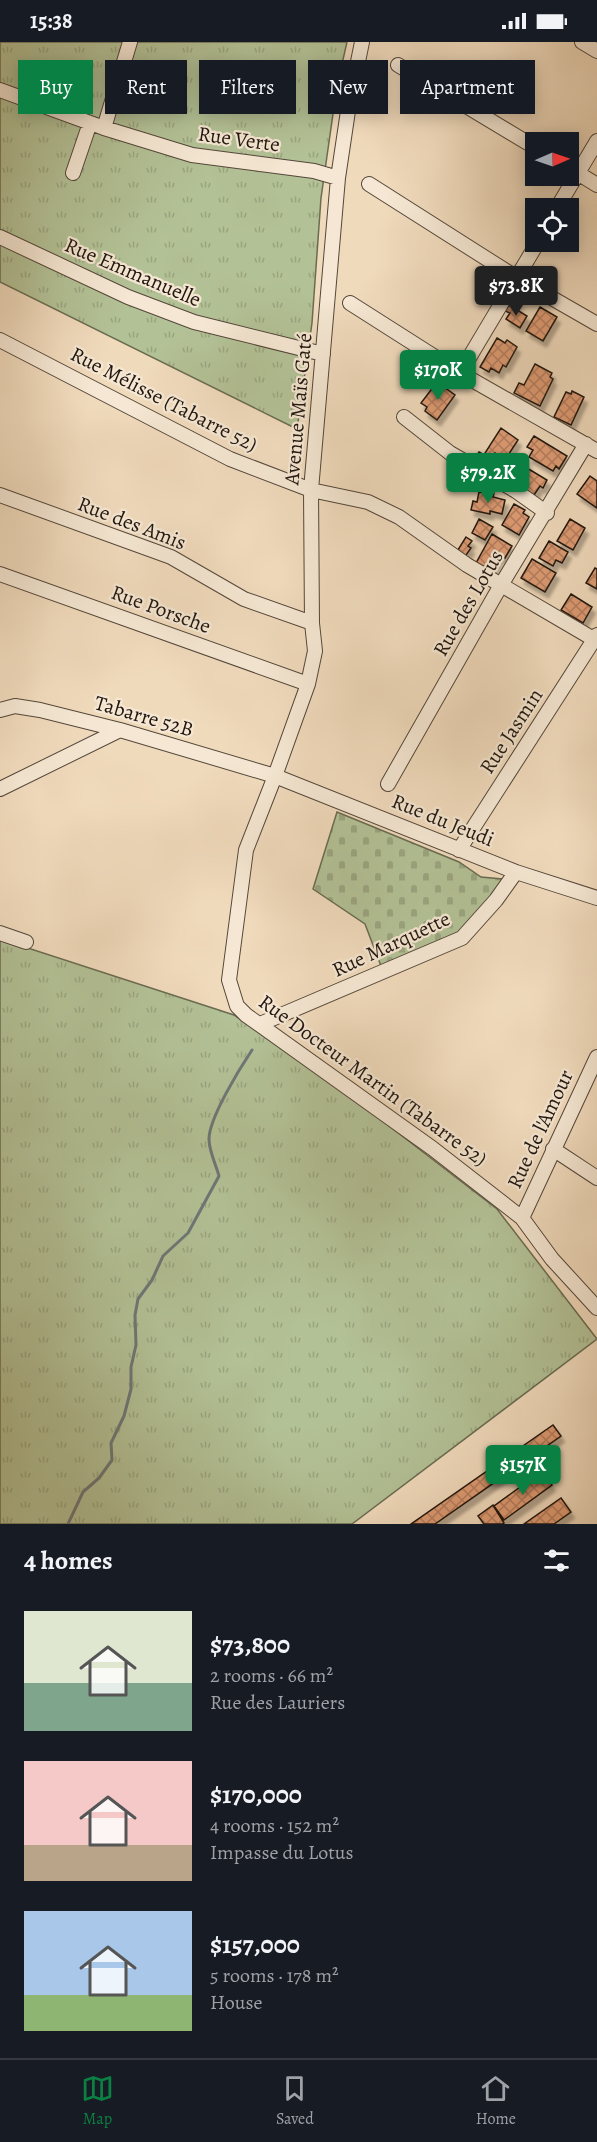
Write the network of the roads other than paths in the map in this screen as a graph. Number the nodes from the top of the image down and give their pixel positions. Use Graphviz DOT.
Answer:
graph roads {
  1 [pos="130,42"];
  2 [pos="362,42"];
  3 [pos="582,42"];
  4 [pos="597,51"];
  5 [pos="398,65"];
  6 [pos="0,90"];
  7 [pos="90,123"];
  8 [pos="104,128"];
  9 [pos="525,141"];
  10 [pos="597,141"];
  11 [pos="579,163"];
  12 [pos="73,173"];
  13 [pos="579,174"];
  14 [pos="338,178"];
  15 [pos="369,184"];
  16 [pos="597,185"];
  17 [pos="0,237"];
  18 [pos="532,252"];
  19 [pos="516,278"];
  20 [pos="350,303"];
  21 [pos="597,324"];
  22 [pos="0,340"];
  23 [pos="323,354"];
  24 [pos="460,373"];
  25 [pos="404,417"];
  26 [pos="592,447"];
  27 [pos="311,490"];
  28 [pos="0,495"];
  29 [pos="547,513"];
  30 [pos="0,574"];
  31 [pos="501,585"];
  32 [pos="312,623"];
  33 [pos="596,639"];
  34 [pos="308,684"];
  35 [pos="0,710"];
  36 [pos="120,730"];
  37 [pos="275,776"];
  38 [pos="388,784"];
  39 [pos="0,789"];
  40 [pos="459,850"];
  41 [pos="516,872"];
  42 [pos="597,898"];
  43 [pos="0,933"];
  44 [pos="26,942"];
  45 [pos="260,1024"];
  46 [pos="597,1057"];
  47 [pos="553,1149"];
  48 [pos="597,1178"];
  49 [pos="522,1218"];
  50 [pos="597,1308"];
  1 -- 8 [label="street"];
  2 -- 14 [label="street, Avenue Maïs Gaté"];
  3 -- 4 [label="street"];
  5 -- 9 [label="street"];
  6 -- 7 [label="street, Rue Verte"];
  7 -- 8 [label="street, Rue Verte"];
  7 -- 12 [label="street"];
  8 -- 14 [label="street, Rue Verte"];
  10 -- 11 [label="street"];
  13 -- 16 [label="street"];
  14 -- 23 [label="street, Avenue Maïs Gaté"];
  15 -- 19 [label="street"];
  17 -- 23 [label="street, Rue Emmanuelle"];
  18 -- 19 [label="street"];
  19 -- 21 [label="street"];
  19 -- 24 [label="street"];
  20 -- 24 [label="street"];
  22 -- 27 [label="street, Rue Mélisse (Tabarre 52)"];
  23 -- 27 [label="street, Avenue Maïs Gaté"];
  24 -- 26 [label="street"];
  25 -- 29 [label="street"];
  26 -- 29 [label="street, Rue des Lotus"];
  27 -- 31 [label="street, Rue Mélisse (Tabarre 52)"];
  27 -- 32 [label="street, Avenue Maïs Gaté"];
  28 -- 32 [label="street, Rue des Amis"];
  29 -- 31 [label="street, Rue des Lotus"];
  30 -- 34 [label="street, Rue Porsche"];
  31 -- 33 [label="street, Rue Mélisse (Tabarre 52)"];
  31 -- 38 [label="street, Rue des Lotus"];
  32 -- 34 [label="street, Avenue Maïs Gaté"];
  33 -- 40 [label="street, Rue Jasmin"];
  34 -- 37 [label="street, Avenue Maïs Gaté"];
  35 -- 36 [label="street, Tabarre 52B"];
  36 -- 37 [label="street, Tabarre 52B"];
  36 -- 39 [label="street"];
  37 -- 40 [label="street, Rue du Jeudi"];
  37 -- 45 [label="street, Rue Docteur Martin (Tabarre 52)"];
  40 -- 41 [label="street, Rue du Jeudi"];
  41 -- 42 [label="street, Rue du Jeudi"];
  41 -- 45 [label="street, Rue Marquette"];
  43 -- 44 [label="street"];
  45 -- 49 [label="street, Rue Docteur Martin (Tabarre 52)"];
  46 -- 47 [label="street, Rue de l'Amour"];
  47 -- 48 [label="street"];
  47 -- 49 [label="street, Rue de l'Amour"];
  49 -- 50 [label="street, Rue Docteur Martin (Tabarre 52)"];
}
